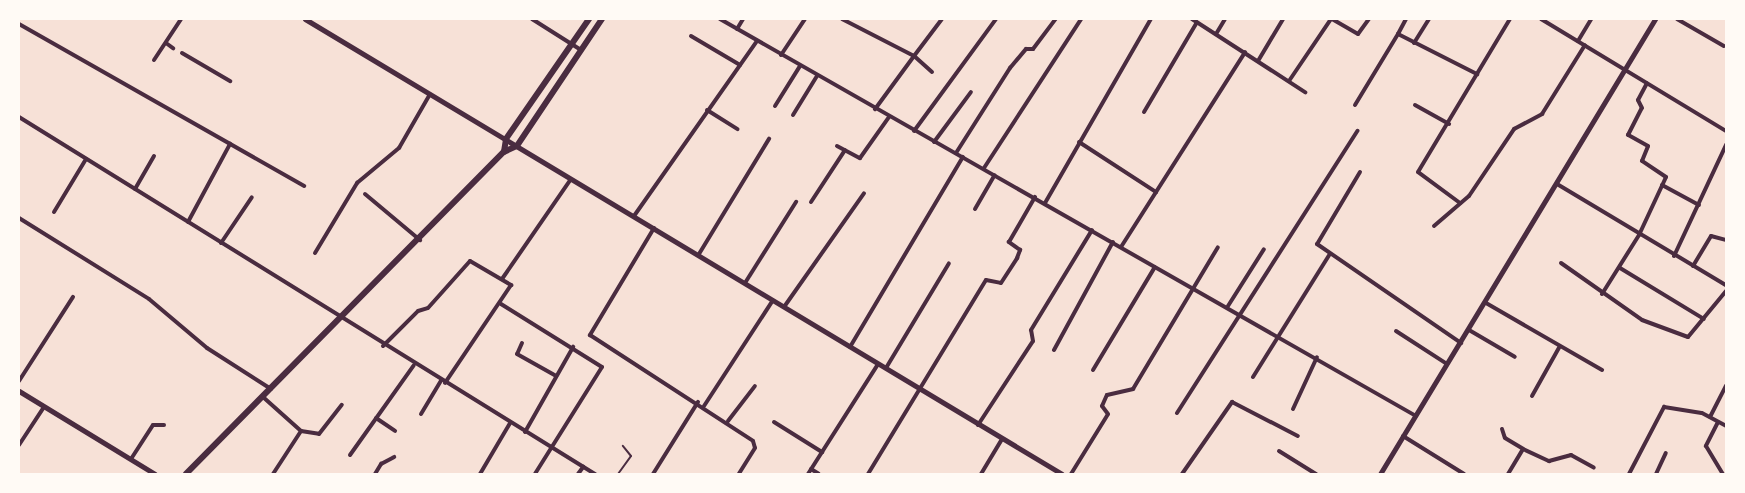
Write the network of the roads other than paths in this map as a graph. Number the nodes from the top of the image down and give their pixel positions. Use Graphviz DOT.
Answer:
graph roads {
  1 [pos="181,19"];
  2 [pos="305,19"];
  3 [pos="532,19"];
  4 [pos="589,19"];
  5 [pos="602,19"];
  6 [pos="720,19"];
  7 [pos="743,19"];
  8 [pos="805,19"];
  9 [pos="842,19"];
  10 [pos="942,19"];
  11 [pos="996,19"];
  12 [pos="1056,19"];
  13 [pos="1081,19"];
  14 [pos="1150,19"];
  15 [pos="1192,19"];
  16 [pos="1225,19"];
  17 [pos="1283,19"];
  18 [pos="1332,19"];
  19 [pos="1369,19"];
  20 [pos="1406,19"];
  21 [pos="1429,19"];
  22 [pos="1510,19"];
  23 [pos="1541,19"];
  24 [pos="1591,19"];
  25 [pos="1654,19"];
  26 [pos="1677,19"];
  27 [pos="1197,22"];
  28 [pos="19,24"];
  29 [pos="737,29"];
  30 [pos="1216,34"];
  31 [pos="1398,34"];
  32 [pos="691,36"];
  33 [pos="757,41"];
  34 [pos="1578,41"];
  35 [pos="166,43"];
  36 [pos="1414,43"];
  37 [pos="572,44"];
  38 [pos="1585,45"];
  39 [pos="1724,46"];
  40 [pos="173,48"];
  41 [pos="581,50"];
  42 [pos="1245,52"];
  43 [pos="182,53"];
  44 [pos="781,55"];
  45 [pos="914,56"];
  46 [pos="154,60"];
  47 [pos="1258,61"];
  48 [pos="740,65"];
  49 [pos="800,66"];
  50 [pos="1625,70"];
  51 [pos="932,72"];
  52 [pos="1477,74"];
  53 [pos="817,76"];
  54 [pos="1288,81"];
  55 [pos="230,82"];
  56 [pos="1647,83"];
  57 [pos="971,92"];
  58 [pos="1305,92"];
  59 [pos="430,94"];
  60 [pos="1355,105"];
  61 [pos="1415,105"];
  62 [pos="775,106"];
  63 [pos="874,108"];
  64 [pos="707,110"];
  65 [pos="1144,112"];
  66 [pos="792,115"];
  67 [pos="889,117"];
  68 [pos="19,118"];
  69 [pos="1449,124"];
  70 [pos="737,129"];
  71 [pos="914,131"];
  72 [pos="1357,131"];
  73 [pos="1726,131"];
  74 [pos="506,139"];
  75 [pos="769,139"];
  76 [pos="934,142"];
  77 [pos="1079,142"];
  78 [pos="230,144"];
  79 [pos="1726,145"];
  80 [pos="517,146"];
  81 [pos="837,146"];
  82 [pos="845,150"];
  83 [pos="504,152"];
  84 [pos="956,153"];
  85 [pos="154,156"];
  86 [pos="962,157"];
  87 [pos="86,159"];
  88 [pos="984,168"];
  89 [pos="1360,172"];
  90 [pos="995,175"];
  91 [pos="571,179"];
  92 [pos="1557,184"];
  93 [pos="1662,185"];
  94 [pos="304,186"];
  95 [pos="136,189"];
  96 [pos="1156,192"];
  97 [pos="864,193"];
  98 [pos="365,194"];
  99 [pos="252,196"];
  100 [pos="1035,197"];
  101 [pos="796,202"];
  102 [pos="811,202"];
  103 [pos="1045,202"];
  104 [pos="1460,204"];
  105 [pos="1699,204"];
  106 [pos="975,209"];
  107 [pos="54,212"];
  108 [pos="634,216"];
  109 [pos="19,218"];
  110 [pos="188,222"];
  111 [pos="1434,226"];
  112 [pos="654,228"];
  113 [pos="1092,230"];
  114 [pos="1639,235"];
  115 [pos="420,240"];
  116 [pos="1726,240"];
  117 [pos="221,242"];
  118 [pos="1113,242"];
  119 [pos="1121,247"];
  120 [pos="1218,247"];
  121 [pos="1264,249"];
  122 [pos="315,253"];
  123 [pos="699,254"];
  124 [pos="1330,254"];
  125 [pos="1674,256"];
  126 [pos="949,263"];
  127 [pos="1562,264"];
  128 [pos="1693,266"];
  129 [pos="1155,267"];
  130 [pos="1620,268"];
  131 [pos="502,279"];
  132 [pos="745,283"];
  133 [pos="1726,285"];
  134 [pos="1194,288"];
  135 [pos="1726,291"];
  136 [pos="1602,294"];
  137 [pos="73,297"];
  138 [pos="773,300"];
  139 [pos="1486,303"];
  140 [pos="501,304"];
  141 [pos="784,306"];
  142 [pos="1228,306"];
  143 [pos="1243,314"];
  144 [pos="1704,319"];
  145 [pos="341,320"];
  146 [pos="1469,330"];
  147 [pos="1396,331"];
  148 [pos="1278,334"];
  149 [pos="522,343"];
  150 [pos="1461,343"];
  151 [pos="384,346"];
  152 [pos="1560,346"];
  153 [pos="573,347"];
  154 [pos="850,347"];
  155 [pos="1054,350"];
  156 [pos="1316,357"];
  157 [pos="1515,358"];
  158 [pos="414,364"];
  159 [pos="878,364"];
  160 [pos="1447,364"];
  161 [pos="886,368"];
  162 [pos="1094,370"];
  163 [pos="1602,370"];
  164 [pos="556,376"];
  165 [pos="1254,377"];
  166 [pos="19,381"];
  167 [pos="443,382"];
  168 [pos="755,386"];
  169 [pos="1726,386"];
  170 [pos="271,389"];
  171 [pos="19,391"];
  172 [pos="921,391"];
  173 [pos="1532,396"];
  174 [pos="264,397"];
  175 [pos="698,402"];
  176 [pos="44,406"];
  177 [pos="342,406"];
  178 [pos="704,406"];
  179 [pos="1293,409"];
  180 [pos="1177,413"];
  181 [pos="421,414"];
  182 [pos="1416,416"];
  183 [pos="1710,417"];
  184 [pos="376,418"];
  185 [pos="728,421"];
  186 [pos="774,422"];
  187 [pos="1718,422"];
  188 [pos="510,423"];
  189 [pos="164,425"];
  190 [pos="978,425"];
  191 [pos="1726,426"];
  192 [pos="1502,429"];
  193 [pos="301,431"];
  194 [pos="395,431"];
  195 [pos="525,432"];
  196 [pos="1298,436"];
  197 [pos="1403,436"];
  198 [pos="1002,439"];
  199 [pos="19,445"];
  200 [pos="623,446"];
  201 [pos="551,448"];
  202 [pos="1523,449"];
  203 [pos="1279,451"];
  204 [pos="822,452"];
  205 [pos="1666,453"];
  206 [pos="350,455"];
  207 [pos="394,457"];
  208 [pos="131,460"];
  209 [pos="583,467"];
  210 [pos="1594,468"];
  211 [pos="811,469"];
  212 [pos="155,474"];
  213 [pos="186,474"];
  214 [pos="273,474"];
  215 [pos="375,474"];
  216 [pos="480,474"];
  217 [pos="535,474"];
  218 [pos="578,474"];
  219 [pos="595,474"];
  220 [pos="618,474"];
  221 [pos="653,474"];
  222 [pos="739,474"];
  223 [pos="808,474"];
  224 [pos="819,474"];
  225 [pos="868,474"];
  226 [pos="981,474"];
  227 [pos="1062,474"];
  228 [pos="1071,474"];
  229 [pos="1182,474"];
  230 [pos="1316,474"];
  231 [pos="1380,474"];
  232 [pos="1464,474"];
  233 [pos="1508,474"];
  234 [pos="1629,474"];
  235 [pos="1656,474"];
  236 [pos="1723,474"];
  1 -- 35 [label="street"];
  2 -- 59 [label="street"];
  3 -- 37 [label="street"];
  4 -- 37 [label="main road"];
  5 -- 41 [label="main road"];
  6 -- 29 [label="street"];
  7 -- 29 [label="street"];
  8 -- 44 [label="street"];
  9 -- 45 [label="street"];
  10 -- 45 [label="street"];
  11 -- 71 [label="street"];
  12 -- 84 [label="street"];
  13 -- 88 [label="street"];
  14 -- 77 [label="street"];
  15 -- 27 [label="street"];
  16 -- 30 [label="street"];
  17 -- 47 [label="street"];
  18 -- 19 [label="street"];
  18 -- 54 [label="street"];
  20 -- 31 [label="street"];
  21 -- 36 [label="street"];
  22 -- 52 [label="street"];
  23 -- 34 [label="street"];
  24 -- 34 [label="street"];
  25 -- 50 [label="street"];
  26 -- 39 [label="street"];
  27 -- 30 [label="street"];
  27 -- 65 [label="street"];
  28 -- 78 [label="street"];
  29 -- 33 [label="street"];
  30 -- 42 [label="street"];
  31 -- 36 [label="street"];
  31 -- 60 [label="street"];
  32 -- 48 [label="street"];
  33 -- 44 [label="street"];
  33 -- 48 [label="street"];
  34 -- 38 [label="street"];
  35 -- 40 [label="street"];
  35 -- 46 [label="street"];
  36 -- 52 [label="street"];
  37 -- 41 [label="street"];
  37 -- 74 [label="main road"];
  38 -- 50 [label="street"];
  38 -- 104 [label="street"];
  41 -- 80 [label="main road"];
  42 -- 47 [label="street"];
  42 -- 96 [label="street"];
  43 -- 55 [label="street"];
  44 -- 49 [label="street"];
  45 -- 51 [label="street"];
  45 -- 63 [label="street"];
  47 -- 54 [label="street"];
  48 -- 64 [label="street"];
  49 -- 53 [label="street"];
  49 -- 62 [label="street"];
  50 -- 56 [label="street"];
  50 -- 92 [label="street"];
  52 -- 69 [label="street"];
  53 -- 63 [label="street"];
  53 -- 66 [label="street"];
  54 -- 58 [label="street"];
  56 -- 73 [label="street"];
  56 -- 93 [label="street"];
  57 -- 76 [label="street"];
  59 -- 74 [label="street"];
  59 -- 122 [label="street"];
  61 -- 69 [label="street"];
  63 -- 67 [label="street"];
  64 -- 70 [label="street"];
  64 -- 108 [label="street"];
  67 -- 71 [label="street"];
  67 -- 82 [label="street"];
  68 -- 87 [label="street"];
  69 -- 104 [label="street"];
  71 -- 76 [label="street"];
  72 -- 143 [label="street"];
  74 -- 80 [label="street"];
  74 -- 83 [label="main road"];
  75 -- 123 [label="street"];
  76 -- 84 [label="street"];
  77 -- 96 [label="street"];
  77 -- 103 [label="street"];
  78 -- 94 [label="street"];
  78 -- 110 [label="street"];
  79 -- 105 [label="street"];
  80 -- 83 [label="main road"];
  80 -- 91 [label="street"];
  81 -- 82 [label="street"];
  82 -- 102 [label="street"];
  83 -- 115 [label="main road"];
  84 -- 86 [label="street"];
  85 -- 95 [label="street"];
  86 -- 88 [label="street"];
  86 -- 154 [label="street"];
  87 -- 95 [label="street"];
  87 -- 107 [label="street"];
  88 -- 90 [label="street"];
  89 -- 124 [label="street"];
  90 -- 100 [label="street"];
  90 -- 106 [label="street"];
  91 -- 108 [label="street"];
  91 -- 131 [label="street"];
  92 -- 114 [label="street"];
  92 -- 139 [label="street"];
  93 -- 105 [label="street"];
  93 -- 114 [label="street"];
  95 -- 110 [label="street"];
  96 -- 119 [label="street"];
  97 -- 141 [label="street"];
  98 -- 115 [label="street"];
  99 -- 117 [label="street"];
  100 -- 103 [label="street"];
  100 -- 172 [label="street"];
  101 -- 132 [label="street"];
  103 -- 113 [label="street"];
  104 -- 111 [label="street"];
  105 -- 125 [label="street"];
  108 -- 112 [label="street"];
  109 -- 170 [label="street"];
  110 -- 117 [label="street"];
  112 -- 123 [label="street"];
  112 -- 175 [label="street"];
  113 -- 118 [label="street"];
  113 -- 190 [label="street"];
  114 -- 125 [label="street"];
  114 -- 130 [label="street"];
  115 -- 145 [label="main road"];
  116 -- 128 [label="street"];
  117 -- 145 [label="street"];
  118 -- 119 [label="street"];
  118 -- 155 [label="street"];
  119 -- 129 [label="street"];
  120 -- 134 [label="street"];
  121 -- 142 [label="street"];
  123 -- 132 [label="street"];
  124 -- 148 [label="street"];
  124 -- 150 [label="street"];
  125 -- 128 [label="street"];
  126 -- 161 [label="street"];
  127 -- 136 [label="street"];
  128 -- 133 [label="street"];
  129 -- 134 [label="street"];
  129 -- 162 [label="street"];
  130 -- 136 [label="street"];
  130 -- 144 [label="street"];
  131 -- 140 [label="street"];
  131 -- 151 [label="street"];
  132 -- 138 [label="street"];
  134 -- 142 [label="street"];
  134 -- 228 [label="street"];
  135 -- 144 [label="street"];
  136 -- 144 [label="street"];
  137 -- 166 [label="street"];
  138 -- 141 [label="street"];
  138 -- 178 [label="street"];
  139 -- 146 [label="street"];
  139 -- 152 [label="street"];
  140 -- 153 [label="street"];
  140 -- 167 [label="street"];
  141 -- 154 [label="street"];
  142 -- 143 [label="street"];
  143 -- 148 [label="street"];
  143 -- 180 [label="street"];
  145 -- 151 [label="street"];
  145 -- 170 [label="main road"];
  146 -- 150 [label="street"];
  146 -- 157 [label="street"];
  147 -- 160 [label="street"];
  148 -- 156 [label="street"];
  148 -- 165 [label="street"];
  149 -- 164 [label="street"];
  150 -- 160 [label="street"];
  151 -- 158 [label="street"];
  152 -- 163 [label="street"];
  152 -- 173 [label="street"];
  153 -- 164 [label="street"];
  153 -- 201 [label="street"];
  154 -- 159 [label="street"];
  156 -- 179 [label="street"];
  156 -- 182 [label="street"];
  158 -- 167 [label="street"];
  158 -- 184 [label="street"];
  159 -- 161 [label="street"];
  159 -- 204 [label="street"];
  160 -- 182 [label="street"];
  161 -- 172 [label="street"];
  164 -- 195 [label="street"];
  167 -- 181 [label="street"];
  167 -- 188 [label="street"];
  168 -- 185 [label="street"];
  169 -- 183 [label="street"];
  170 -- 174 [label="main road"];
  171 -- 176 [label="street"];
  172 -- 190 [label="street"];
  172 -- 225 [label="street"];
  174 -- 193 [label="street"];
  174 -- 213 [label="main road"];
  175 -- 178 [label="street"];
  175 -- 221 [label="street"];
  176 -- 199 [label="street"];
  176 -- 208 [label="street"];
  177 -- 193 [label="street"];
  178 -- 185 [label="street"];
  182 -- 197 [label="street"];
  183 -- 187 [label="street"];
  183 -- 234 [label="street"];
  184 -- 194 [label="street"];
  184 -- 206 [label="street"];
  185 -- 222 [label="street"];
  186 -- 204 [label="street"];
  187 -- 191 [label="street"];
  187 -- 236 [label="street"];
  188 -- 195 [label="street"];
  188 -- 216 [label="street"];
  189 -- 208 [label="street"];
  190 -- 198 [label="street"];
  192 -- 202 [label="street"];
  193 -- 214 [label="street"];
  195 -- 201 [label="street"];
  196 -- 229 [label="street"];
  197 -- 231 [label="street"];
  197 -- 232 [label="street"];
  198 -- 226 [label="street"];
  198 -- 227 [label="street"];
  200 -- 220 [label="lane"];
  201 -- 209 [label="street"];
  201 -- 217 [label="street"];
  202 -- 210 [label="street"];
  202 -- 233 [label="street"];
  203 -- 230 [label="street"];
  204 -- 211 [label="street"];
  205 -- 235 [label="street"];
  207 -- 215 [label="street"];
  208 -- 212 [label="street"];
  209 -- 218 [label="street"];
  209 -- 219 [label="street"];
  211 -- 223 [label="street"];
  211 -- 224 [label="street"];
}
